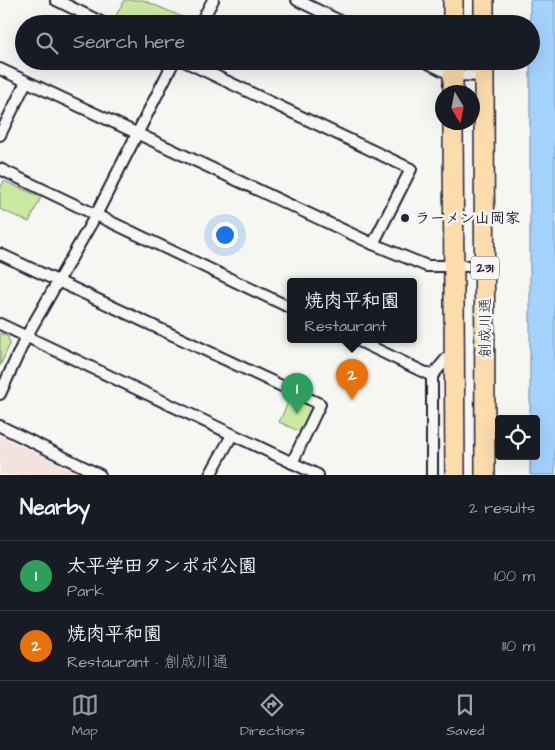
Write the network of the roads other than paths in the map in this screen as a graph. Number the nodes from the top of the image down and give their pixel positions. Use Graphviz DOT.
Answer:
graph roads {
  1 [pos="56,0"];
  2 [pos="213,0"];
  3 [pos="296,0"];
  4 [pos="453,0"];
  5 [pos="484,0"];
  6 [pos="87,15"];
  7 [pos="205,15"];
  8 [pos="327,15"];
  9 [pos="453,15"];
  10 [pos="484,15"];
  11 [pos="0,69"];
  12 [pos="169,70"];
  13 [pos="203,70"];
  14 [pos="441,70"];
  15 [pos="480,70"];
  16 [pos="484,70"];
  17 [pos="453,76"];
  18 [pos="26,82"];
  19 [pos="453,130"];
  20 [pos="136,134"];
  21 [pos="0,135"];
  22 [pos="0,169"];
  23 [pos="96,215"];
  24 [pos="373,244"];
  25 [pos="0,254"];
  26 [pos="454,266"];
  27 [pos="485,266"];
  28 [pos="58,281"];
  29 [pos="287,306"];
  30 [pos="0,324"];
  31 [pos="26,337"];
  32 [pos="363,343"];
  33 [pos="454,349"];
  34 [pos="432,376"];
  35 [pos="0,394"];
  36 [pos="0,426"];
  37 [pos="232,435"];
  38 [pos="292,463"];
  39 [pos="100,475"];
  40 [pos="210,475"];
  41 [pos="318,475"];
  42 [pos="432,475"];
  43 [pos="455,475"];
  44 [pos="485,475"];
  1 -- 6 [label="street"];
  2 -- 7 [label="street"];
  3 -- 8 [label="street"];
  4 -- 9 [label="highway"];
  5 -- 10 [label="highway"];
  11 -- 18 [label="street"];
  12 -- 20 [label="street"];
  13 -- 24 [label="street"];
  14 -- 17 [label="street"];
  15 -- 17 [label="street"];
  16 -- 27 [label="highway, 創成川通 / 231"];
  18 -- 20 [label="street"];
  18 -- 21 [label="street"];
  19 -- 26 [label="highway, 創成川通 / 231"];
  20 -- 23 [label="street"];
  20 -- 24 [label="street"];
  22 -- 23 [label="street"];
  23 -- 28 [label="street"];
  23 -- 29 [label="street"];
  24 -- 26 [label="street"];
  25 -- 28 [label="street"];
  26 -- 27 [label="street"];
  26 -- 33 [label="highway, 創成川通 / 231"];
  27 -- 44 [label="highway, 創成川通 / 231"];
  28 -- 31 [label="street"];
  28 -- 38 [label="street"];
  30 -- 31 [label="street"];
  31 -- 35 [label="street"];
  31 -- 37 [label="street"];
  32 -- 34 [label="street"];
  33 -- 34 [label="street"];
  33 -- 43 [label="highway, 創成川通 / 231"];
  34 -- 42 [label="street"];
  36 -- 39 [label="street"];
  37 -- 38 [label="street"];
  37 -- 40 [label="street"];
  38 -- 41 [label="street"];
}
